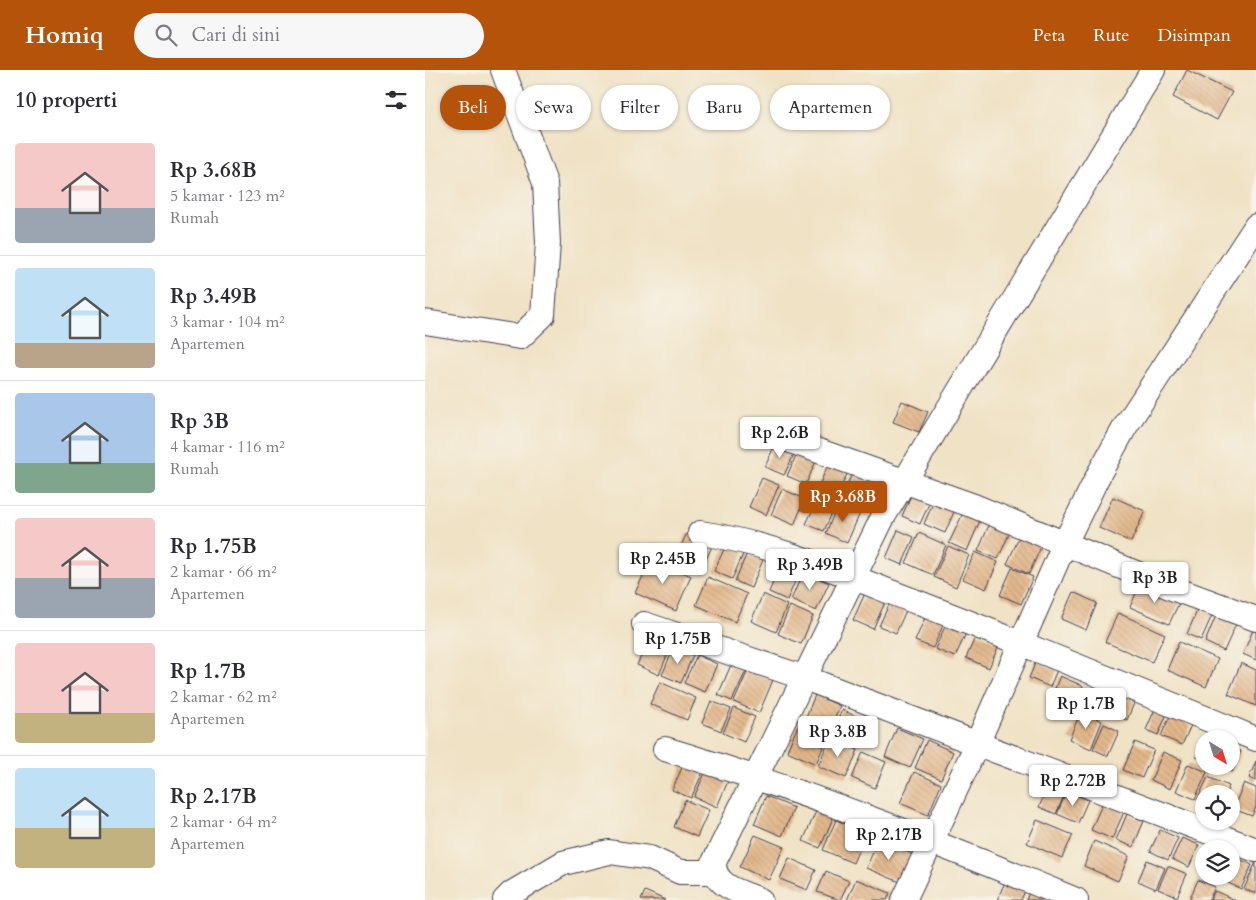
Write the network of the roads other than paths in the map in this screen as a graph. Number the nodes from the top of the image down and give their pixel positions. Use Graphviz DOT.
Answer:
graph roads {
  1 [pos="503,70"];
  2 [pos="1153,70"];
  3 [pos="1256,226"];
  4 [pos="425,322"];
  5 [pos="771,434"];
  6 [pos="903,482"];
  7 [pos="700,533"];
  8 [pos="1065,545"];
  9 [pos="855,578"];
  10 [pos="1256,619"];
  11 [pos="643,624"];
  12 [pos="1022,642"];
  13 [pos="805,678"];
  14 [pos="1256,739"];
  15 [pos="977,744"];
  16 [pos="665,749"];
  17 [pos="756,776"];
  18 [pos="931,840"];
  19 [pos="1256,850"];
  20 [pos="714,872"];
  21 [pos="505,900"];
  22 [pos="761,900"];
  23 [pos="904,900"];
  24 [pos="1076,900"];
  1 -- 4 [label="street"];
  2 -- 6 [label="street"];
  3 -- 8 [label="street"];
  5 -- 6 [label="street"];
  6 -- 8 [label="street"];
  6 -- 9 [label="street"];
  7 -- 9 [label="street"];
  8 -- 10 [label="street"];
  8 -- 12 [label="street"];
  9 -- 12 [label="street"];
  9 -- 13 [label="street"];
  11 -- 13 [label="street"];
  12 -- 14 [label="street"];
  12 -- 15 [label="street"];
  13 -- 15 [label="street"];
  13 -- 17 [label="street"];
  15 -- 18 [label="street"];
  15 -- 19 [label="street"];
  16 -- 17 [label="street"];
  17 -- 18 [label="street"];
  17 -- 20 [label="street"];
  18 -- 23 [label="street"];
  18 -- 24 [label="street"];
  20 -- 21 [label="street"];
  20 -- 22 [label="street"];
}
